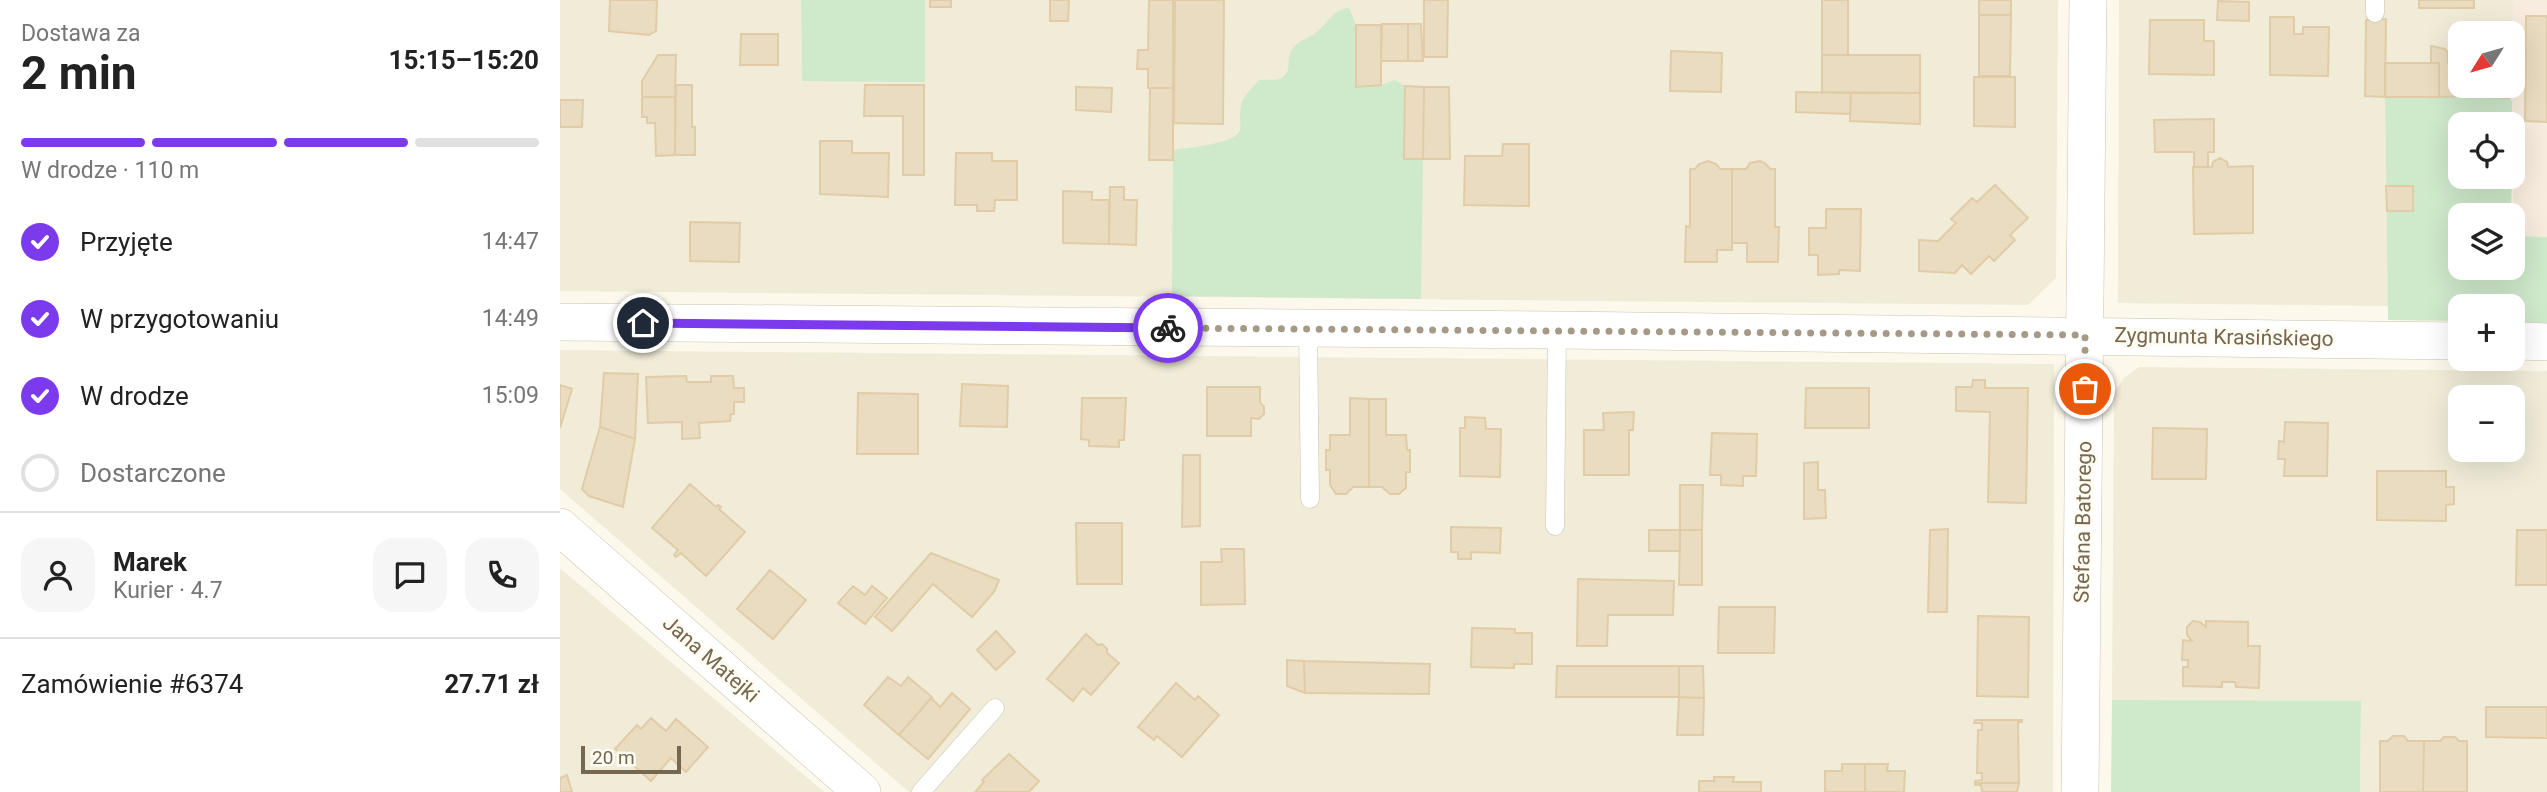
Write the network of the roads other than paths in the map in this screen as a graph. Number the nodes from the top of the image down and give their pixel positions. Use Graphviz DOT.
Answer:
graph roads {
  1 [pos="2088,0"];
  2 [pos="560,322"];
  3 [pos="1308,329"];
  4 [pos="1557,330"];
  5 [pos="2085,335"];
  6 [pos="2448,341"];
  7 [pos="2525,341"];
  8 [pos="2547,342"];
  9 [pos="1310,499"];
  10 [pos="1555,526"];
  11 [pos="560,527"];
  12 [pos="995,708"];
  13 [pos="862,792"];
  14 [pos="922,792"];
  15 [pos="2080,792"];
  1 -- 5 [label="street, Stefana Batorego"];
  2 -- 3 [label="street, Zygmunta Krasińskiego"];
  3 -- 4 [label="street, Zygmunta Krasińskiego"];
  3 -- 9 [label="lane"];
  4 -- 5 [label="street, Zygmunta Krasińskiego"];
  4 -- 10 [label="lane"];
  5 -- 6 [label="street, Zygmunta Krasińskiego"];
  5 -- 15 [label="street, Stefana Batorego"];
  7 -- 8 [label="street"];
  11 -- 13 [label="street, Jana Matejki"];
  12 -- 14 [label="lane"];
}
